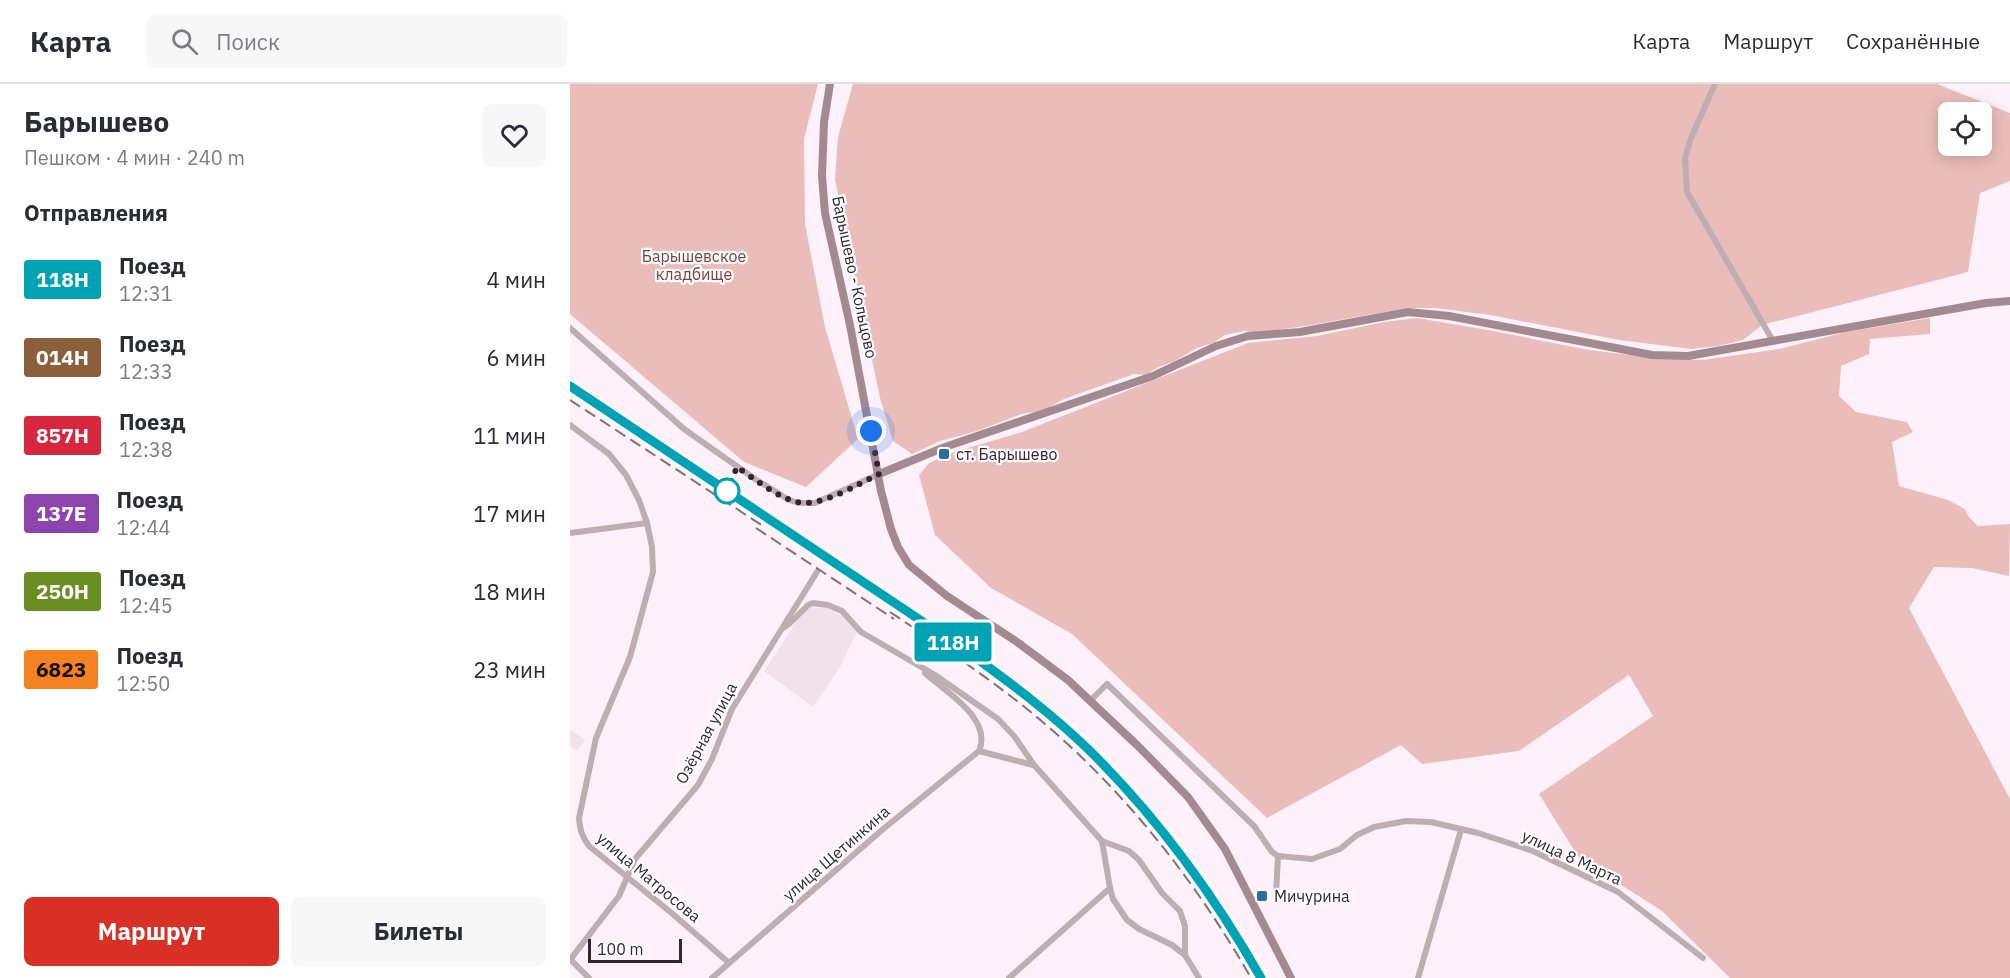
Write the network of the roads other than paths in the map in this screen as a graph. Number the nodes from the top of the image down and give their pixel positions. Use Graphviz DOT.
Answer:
graph roads {
  1 [pos="830,84"];
  2 [pos="1715,84"];
  3 [pos="2010,302"];
  4 [pos="570,328"];
  5 [pos="1773,341"];
  6 [pos="570,424"];
  7 [pos="879,474"];
  8 [pos="647,523"];
  9 [pos="570,533"];
  10 [pos="817,572"];
  11 [pos="783,628"];
  12 [pos="919,667"];
  13 [pos="1090,701"];
  14 [pos="979,751"];
  15 [pos="1034,765"];
  16 [pos="1461,830"];
  17 [pos="1102,841"];
  18 [pos="1278,856"];
  19 [pos="627,876"];
  20 [pos="1110,888"];
  21 [pos="1276,894"];
  22 [pos="1185,955"];
  23 [pos="1703,958"];
  24 [pos="570,959"];
  25 [pos="728,962"];
  26 [pos="1292,977"];
  27 [pos="589,978"];
  28 [pos="711,978"];
  29 [pos="1009,978"];
  30 [pos="1199,978"];
  31 [pos="1418,978"];
  1 -- 7 [label="main road, Барышево - Кольцово"];
  2 -- 5 [label="street"];
  3 -- 5 [label="main road"];
  4 -- 7 [label="street"];
  5 -- 7 [label="main road"];
  6 -- 8 [label="street, улица Матросова"];
  7 -- 13 [label="main road, Барышево - Кольцово"];
  8 -- 9 [label="street"];
  8 -- 19 [label="street, улица Матросова"];
  10 -- 11 [label="street, Озёрная улица"];
  11 -- 12 [label="street"];
  11 -- 19 [label="street, Озёрная улица"];
  12 -- 14 [label="street"];
  12 -- 15 [label="street"];
  13 -- 18 [label="street"];
  13 -- 26 [label="main road, Барышево - Кольцово"];
  14 -- 15 [label="street"];
  14 -- 25 [label="street, улица Щетинкина"];
  15 -- 17 [label="street"];
  16 -- 18 [label="street, улица 8 Марта"];
  16 -- 23 [label="street, улица 8 Марта"];
  16 -- 31 [label="street"];
  17 -- 20 [label="street"];
  17 -- 22 [label="street"];
  18 -- 21 [label="street"];
  19 -- 24 [label="street, Озёрная улица"];
  19 -- 25 [label="street, улица Матросова"];
  20 -- 22 [label="street"];
  20 -- 29 [label="street"];
  22 -- 30 [label="street"];
  24 -- 27 [label="street"];
  25 -- 28 [label="street, улица Щетинкина"];
}
